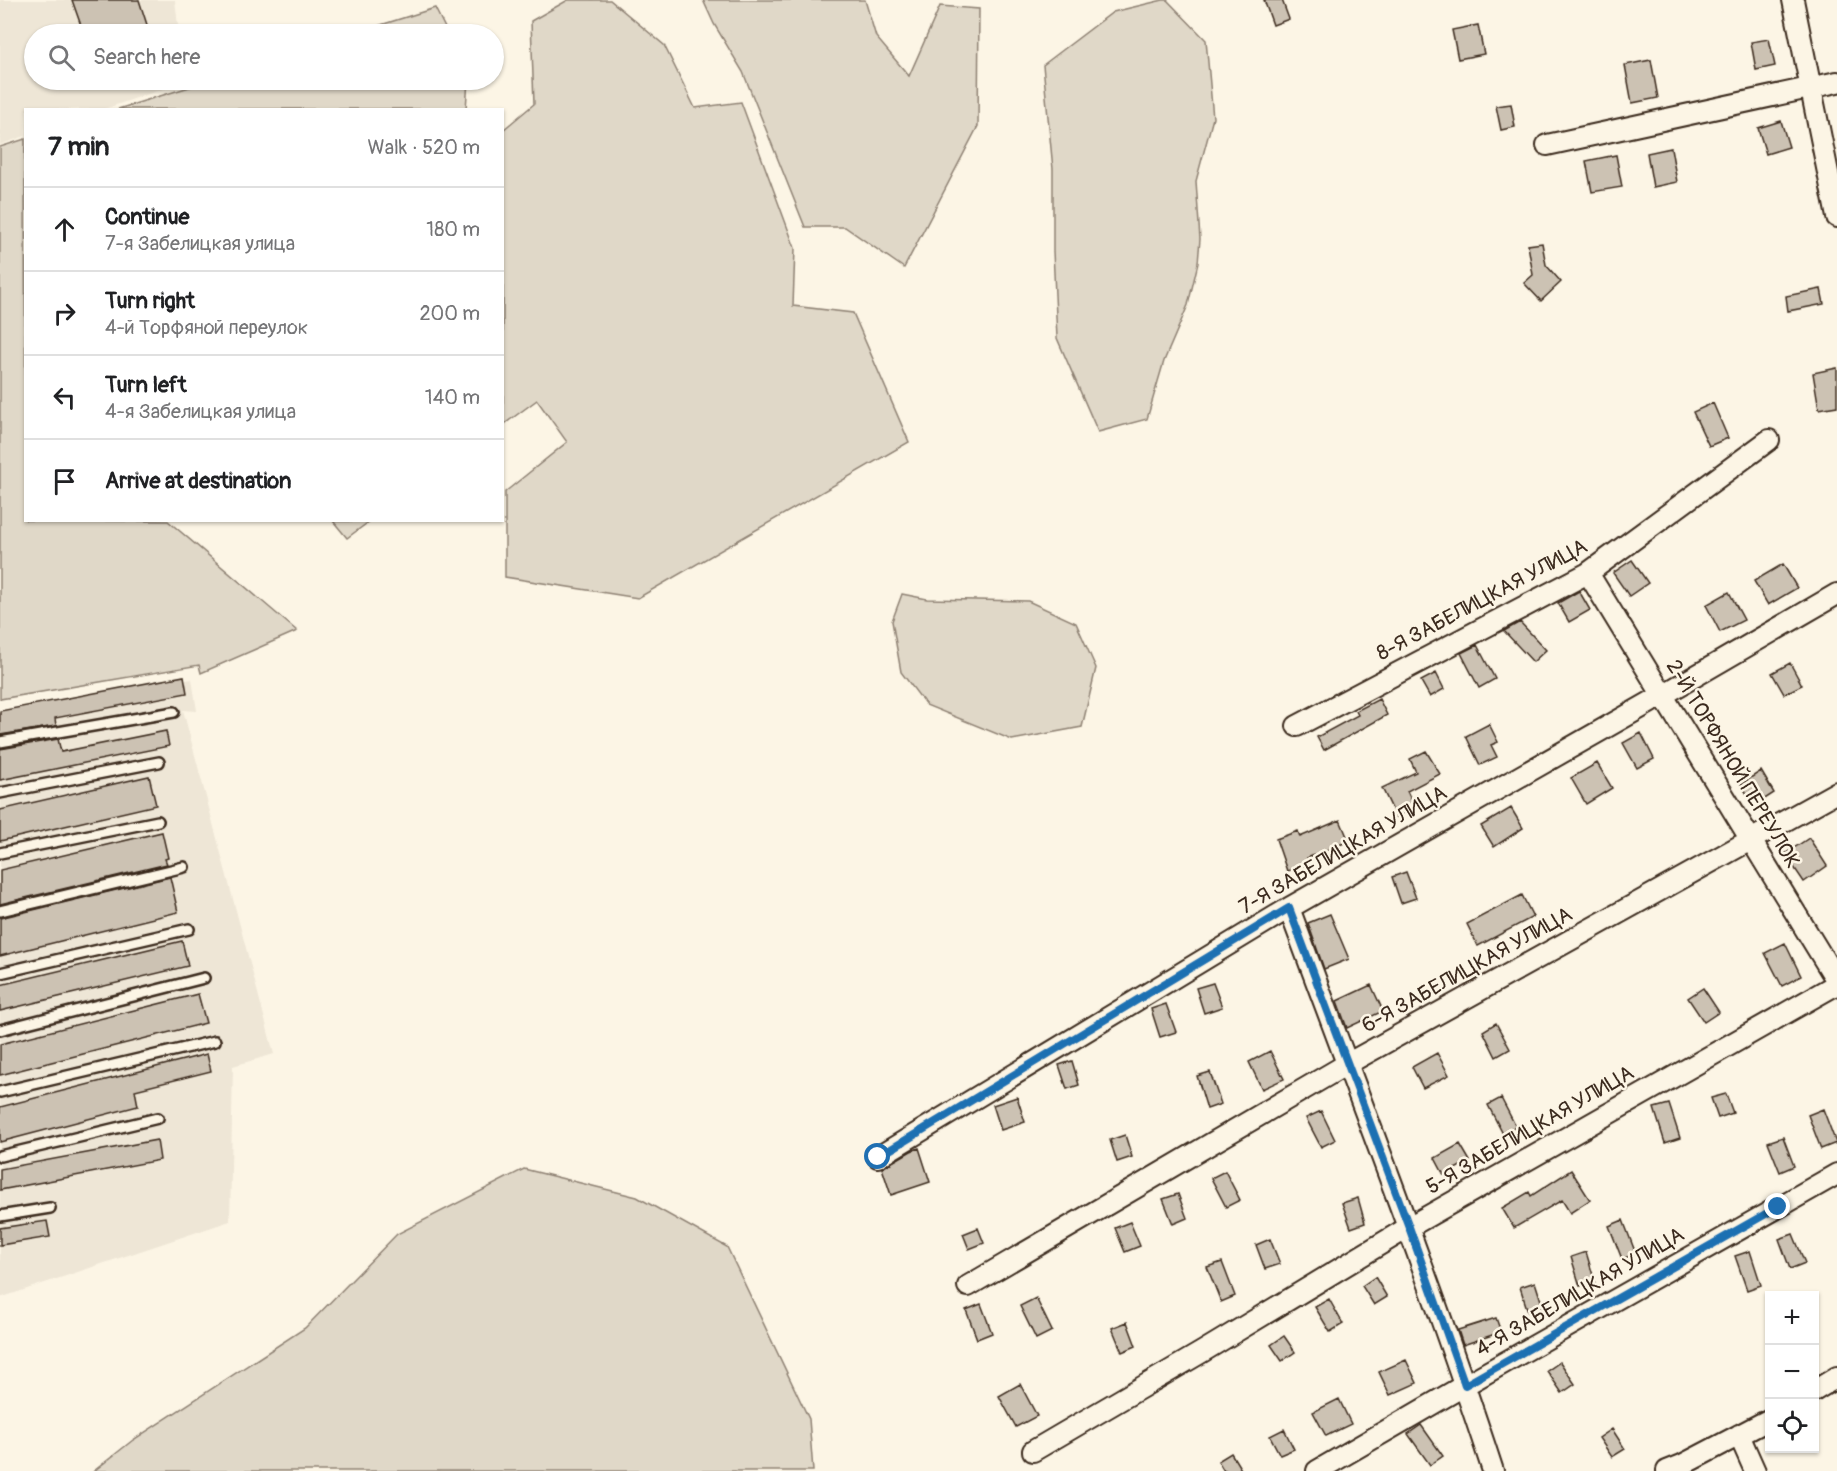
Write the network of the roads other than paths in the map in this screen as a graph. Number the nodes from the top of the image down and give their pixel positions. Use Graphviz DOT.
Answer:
graph roads {
  1 [pos="1793,0"];
  2 [pos="1837,82"];
  3 [pos="1811,87"];
  4 [pos="1547,145"];
  5 [pos="1837,217"];
  6 [pos="1769,440"];
  7 [pos="1588,573"];
  8 [pos="1837,594"];
  9 [pos="1663,695"];
  10 [pos="174,711"];
  11 [pos="1297,726"];
  12 [pos="0,742"];
  13 [pos="159,762"];
  14 [pos="1837,792"];
  15 [pos="0,793"];
  16 [pos="158,821"];
  17 [pos="1751,840"];
  18 [pos="0,853"];
  19 [pos="183,867"];
  20 [pos="1289,908"];
  21 [pos="0,911"];
  22 [pos="189,929"];
  23 [pos="0,973"];
  24 [pos="204,978"];
  25 [pos="1837,983"];
  26 [pos="0,1030"];
  27 [pos="215,1041"];
  28 [pos="1347,1064"];
  29 [pos="0,1092"];
  30 [pos="158,1118"];
  31 [pos="0,1156"];
  32 [pos="878,1157"];
  33 [pos="1837,1174"];
  34 [pos="50,1209"];
  35 [pos="0,1216"];
  36 [pos="1409,1227"];
  37 [pos="968,1286"];
  38 [pos="1837,1377"];
  39 [pos="1465,1385"];
  40 [pos="1819,1388"];
  41 [pos="1765,1422"];
  42 [pos="1739,1435"];
  43 [pos="1033,1451"];
  44 [pos="1317,1471"];
  45 [pos="1493,1471"];
  46 [pos="1667,1471"];
  47 [pos="1755,1471"];
  1 -- 3 [label="street"];
  2 -- 3 [label="street"];
  3 -- 4 [label="street"];
  3 -- 5 [label="street"];
  6 -- 7 [label="street, 8-Я ЗАБЕЛИЦКАЯ УЛИЦА"];
  7 -- 9 [label="street, 2-Й ТОРФЯНОЙ ПЕРЕУЛОК"];
  7 -- 11 [label="street, 8-Я ЗАБЕЛИЦКАЯ УЛИЦА"];
  8 -- 9 [label="street, 7-Я ЗАБЕЛИЦКАЯ УЛИЦА"];
  9 -- 17 [label="street, 2-Й ТОРФЯНОЙ ПЕРЕУЛОК"];
  9 -- 20 [label="street, 7-Я ЗАБЕЛИЦКАЯ УЛИЦА"];
  10 -- 12 [label="lane"];
  13 -- 15 [label="lane"];
  14 -- 17 [label="street, 6-Я ЗАБЕЛИЦКАЯ УЛИЦА"];
  16 -- 18 [label="lane"];
  17 -- 25 [label="street, 2-Й ТОРФЯНОЙ ПЕРЕУЛОК"];
  17 -- 28 [label="street, 6-Я ЗАБЕЛИЦКАЯ УЛИЦА"];
  19 -- 21 [label="lane"];
  20 -- 28 [label="street"];
  20 -- 32 [label="street, 7-Я ЗАБЕЛИЦКАЯ УЛИЦА"];
  22 -- 23 [label="lane"];
  24 -- 26 [label="lane"];
  25 -- 36 [label="street, 5-Я ЗАБЕЛИЦКАЯ УЛИЦА"];
  27 -- 29 [label="lane"];
  28 -- 36 [label="street"];
  28 -- 37 [label="street, 6-Я ЗАБЕЛИЦКАЯ УЛИЦА"];
  30 -- 31 [label="lane"];
  33 -- 39 [label="street, 4-Я ЗАБЕЛИЦКАЯ УЛИЦА"];
  34 -- 35 [label="lane"];
  36 -- 39 [label="street"];
  36 -- 43 [label="street, 5-Я ЗАБЕЛИЦКАЯ УЛИЦА"];
  38 -- 40 [label="street"];
  39 -- 44 [label="street, 4-Я ЗАБЕЛИЦКАЯ УЛИЦА"];
  39 -- 45 [label="street"];
  41 -- 42 [label="street"];
  42 -- 46 [label="street"];
  42 -- 47 [label="street"];
}
